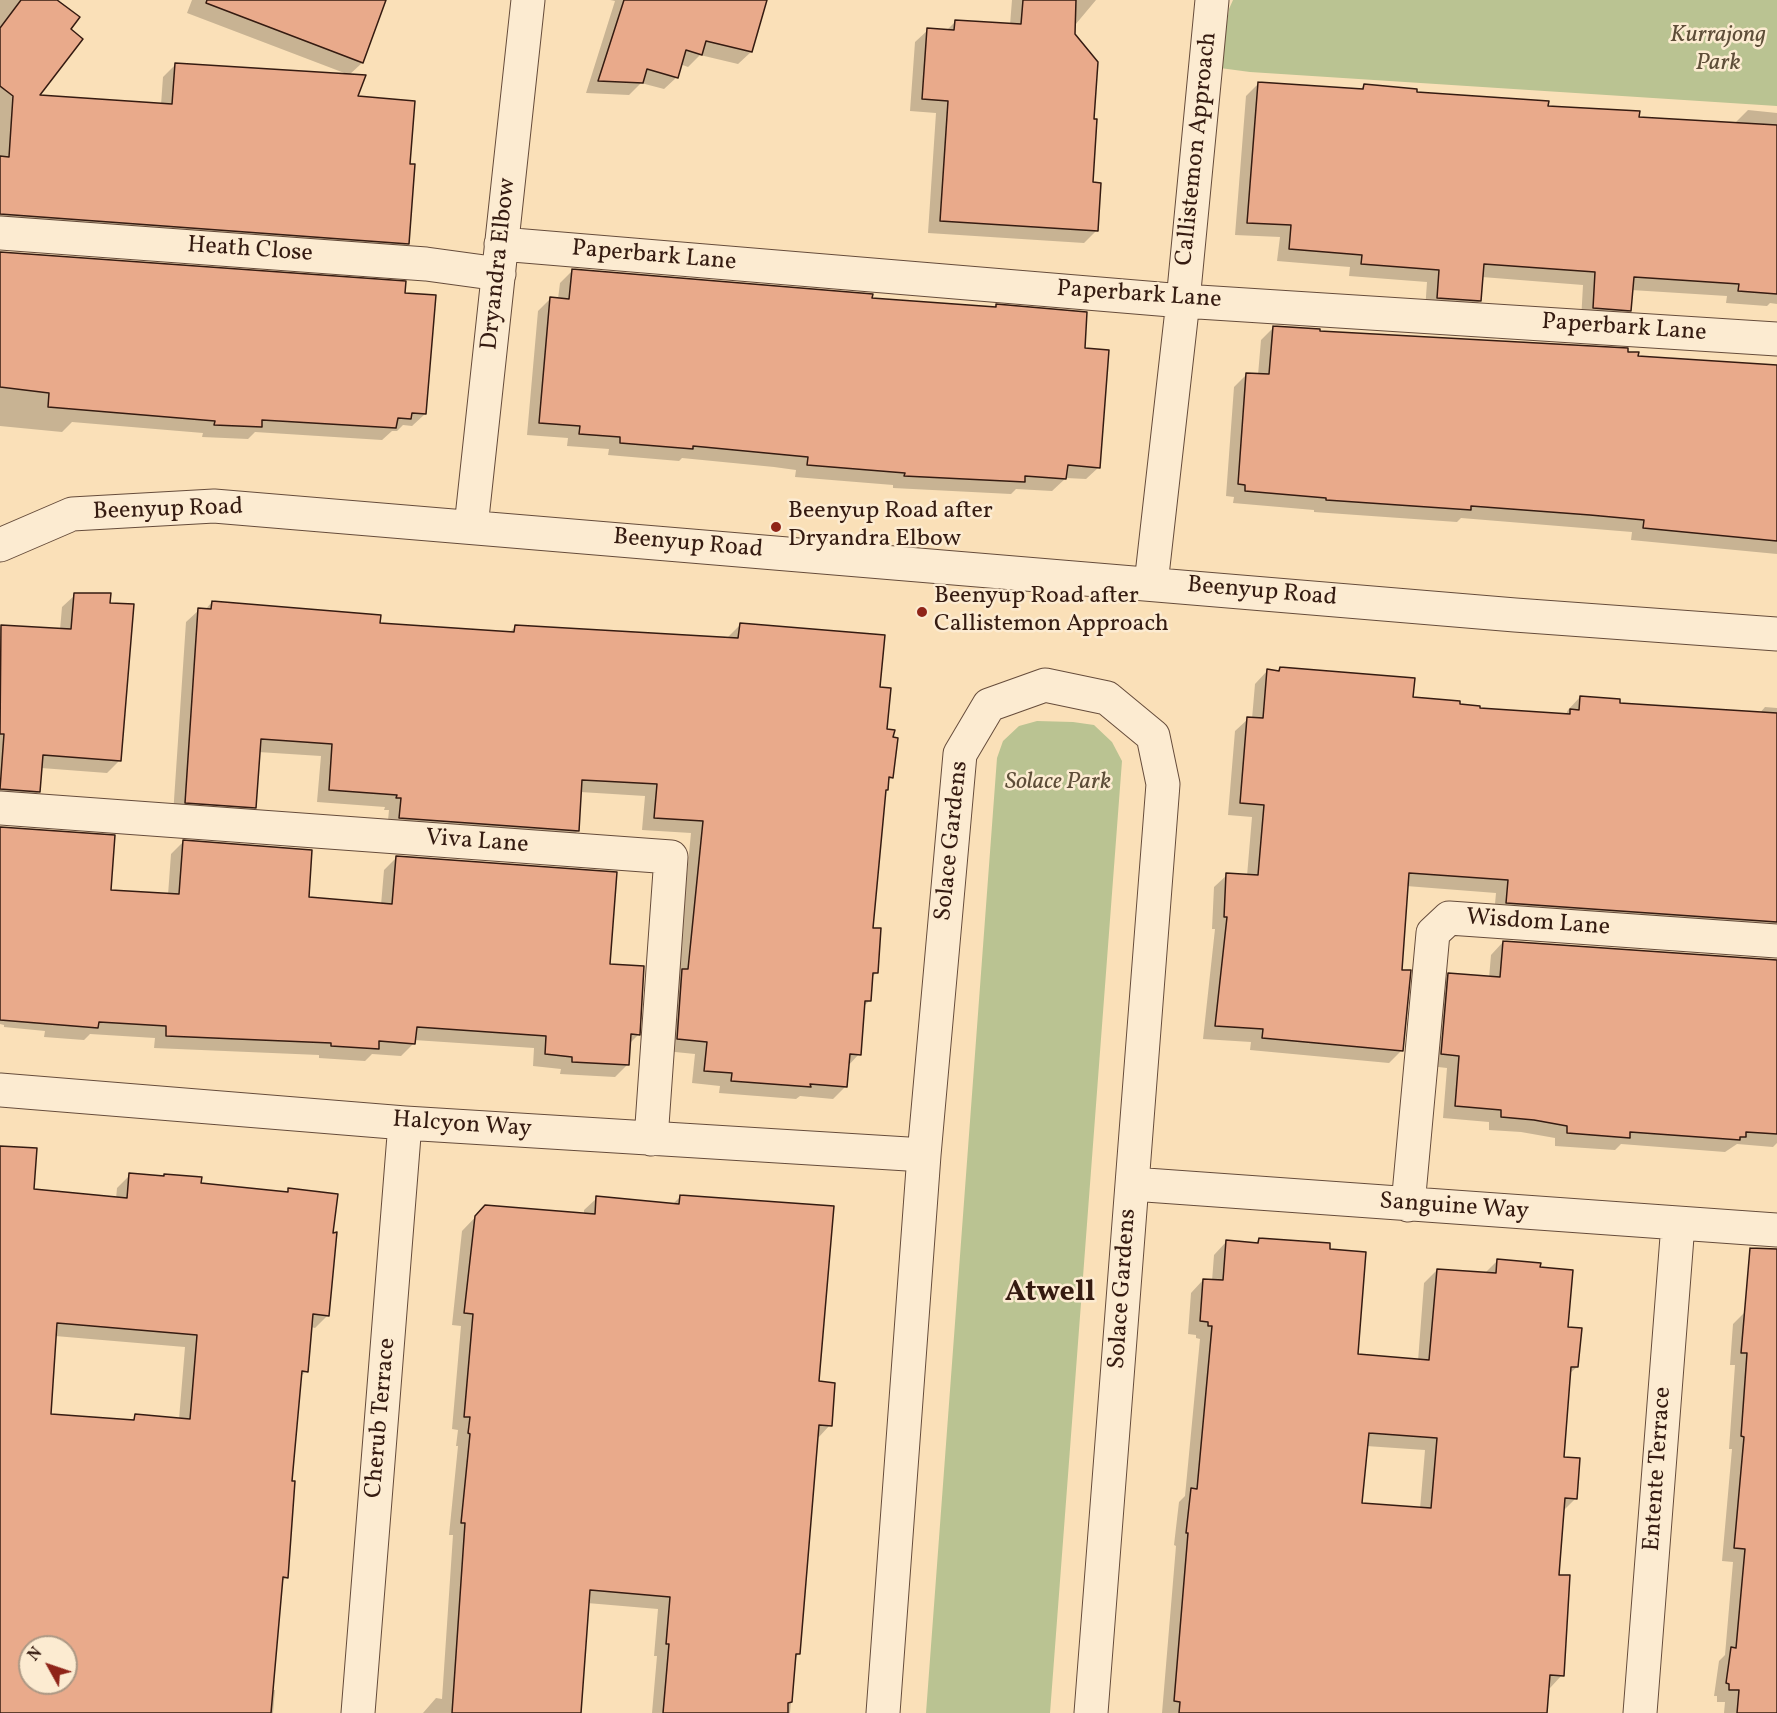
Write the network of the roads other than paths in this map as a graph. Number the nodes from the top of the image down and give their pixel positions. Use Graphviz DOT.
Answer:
graph roads {
  1 [pos="528,0"];
  2 [pos="1212,0"];
  3 [pos="0,233"];
  4 [pos="500,259"];
  5 [pos="1183,300"];
  6 [pos="1777,339"];
  7 [pos="471,527"];
  8 [pos="0,545"];
  9 [pos="1151,584"];
  10 [pos="1777,634"];
  11 [pos="0,808"];
  12 [pos="1777,941"];
  13 [pos="0,1090"];
  14 [pos="405,1123"];
  15 [pos="651,1139"];
  16 [pos="924,1155"];
  17 [pos="1132,1184"];
  18 [pos="1408,1205"];
  19 [pos="1678,1224"];
  20 [pos="1777,1230"];
  21 [pos="358,1713"];
  22 [pos="883,1713"];
  23 [pos="1091,1713"];
  24 [pos="1640,1713"];
  1 -- 4 [label="street, Dryandra Elbow"];
  2 -- 5 [label="street, Callistemon Approach"];
  3 -- 4 [label="street, Heath Close"];
  4 -- 5 [label="street, Paperbark Lane"];
  4 -- 7 [label="street, Dryandra Elbow"];
  5 -- 6 [label="street, Paperbark Lane"];
  5 -- 9 [label="street, Callistemon Approach"];
  7 -- 8 [label="street, Beenyup Road"];
  7 -- 9 [label="street, Beenyup Road"];
  9 -- 10 [label="street, Beenyup Road"];
  11 -- 15 [label="street, Viva Lane"];
  12 -- 18 [label="street, Wisdom Lane"];
  13 -- 14 [label="street, Halcyon Way"];
  14 -- 15 [label="street, Halcyon Way"];
  14 -- 21 [label="street, Cherub Terrace"];
  15 -- 16 [label="street, Halcyon Way"];
  16 -- 17 [label="street, Solace Gardens"];
  16 -- 22 [label="street, Solace Gardens"];
  17 -- 18 [label="street, Sanguine Way"];
  17 -- 23 [label="street, Solace Gardens"];
  18 -- 19 [label="street, Sanguine Way"];
  19 -- 20 [label="street, Sanguine Way"];
  19 -- 24 [label="street, Entente Terrace"];
}
